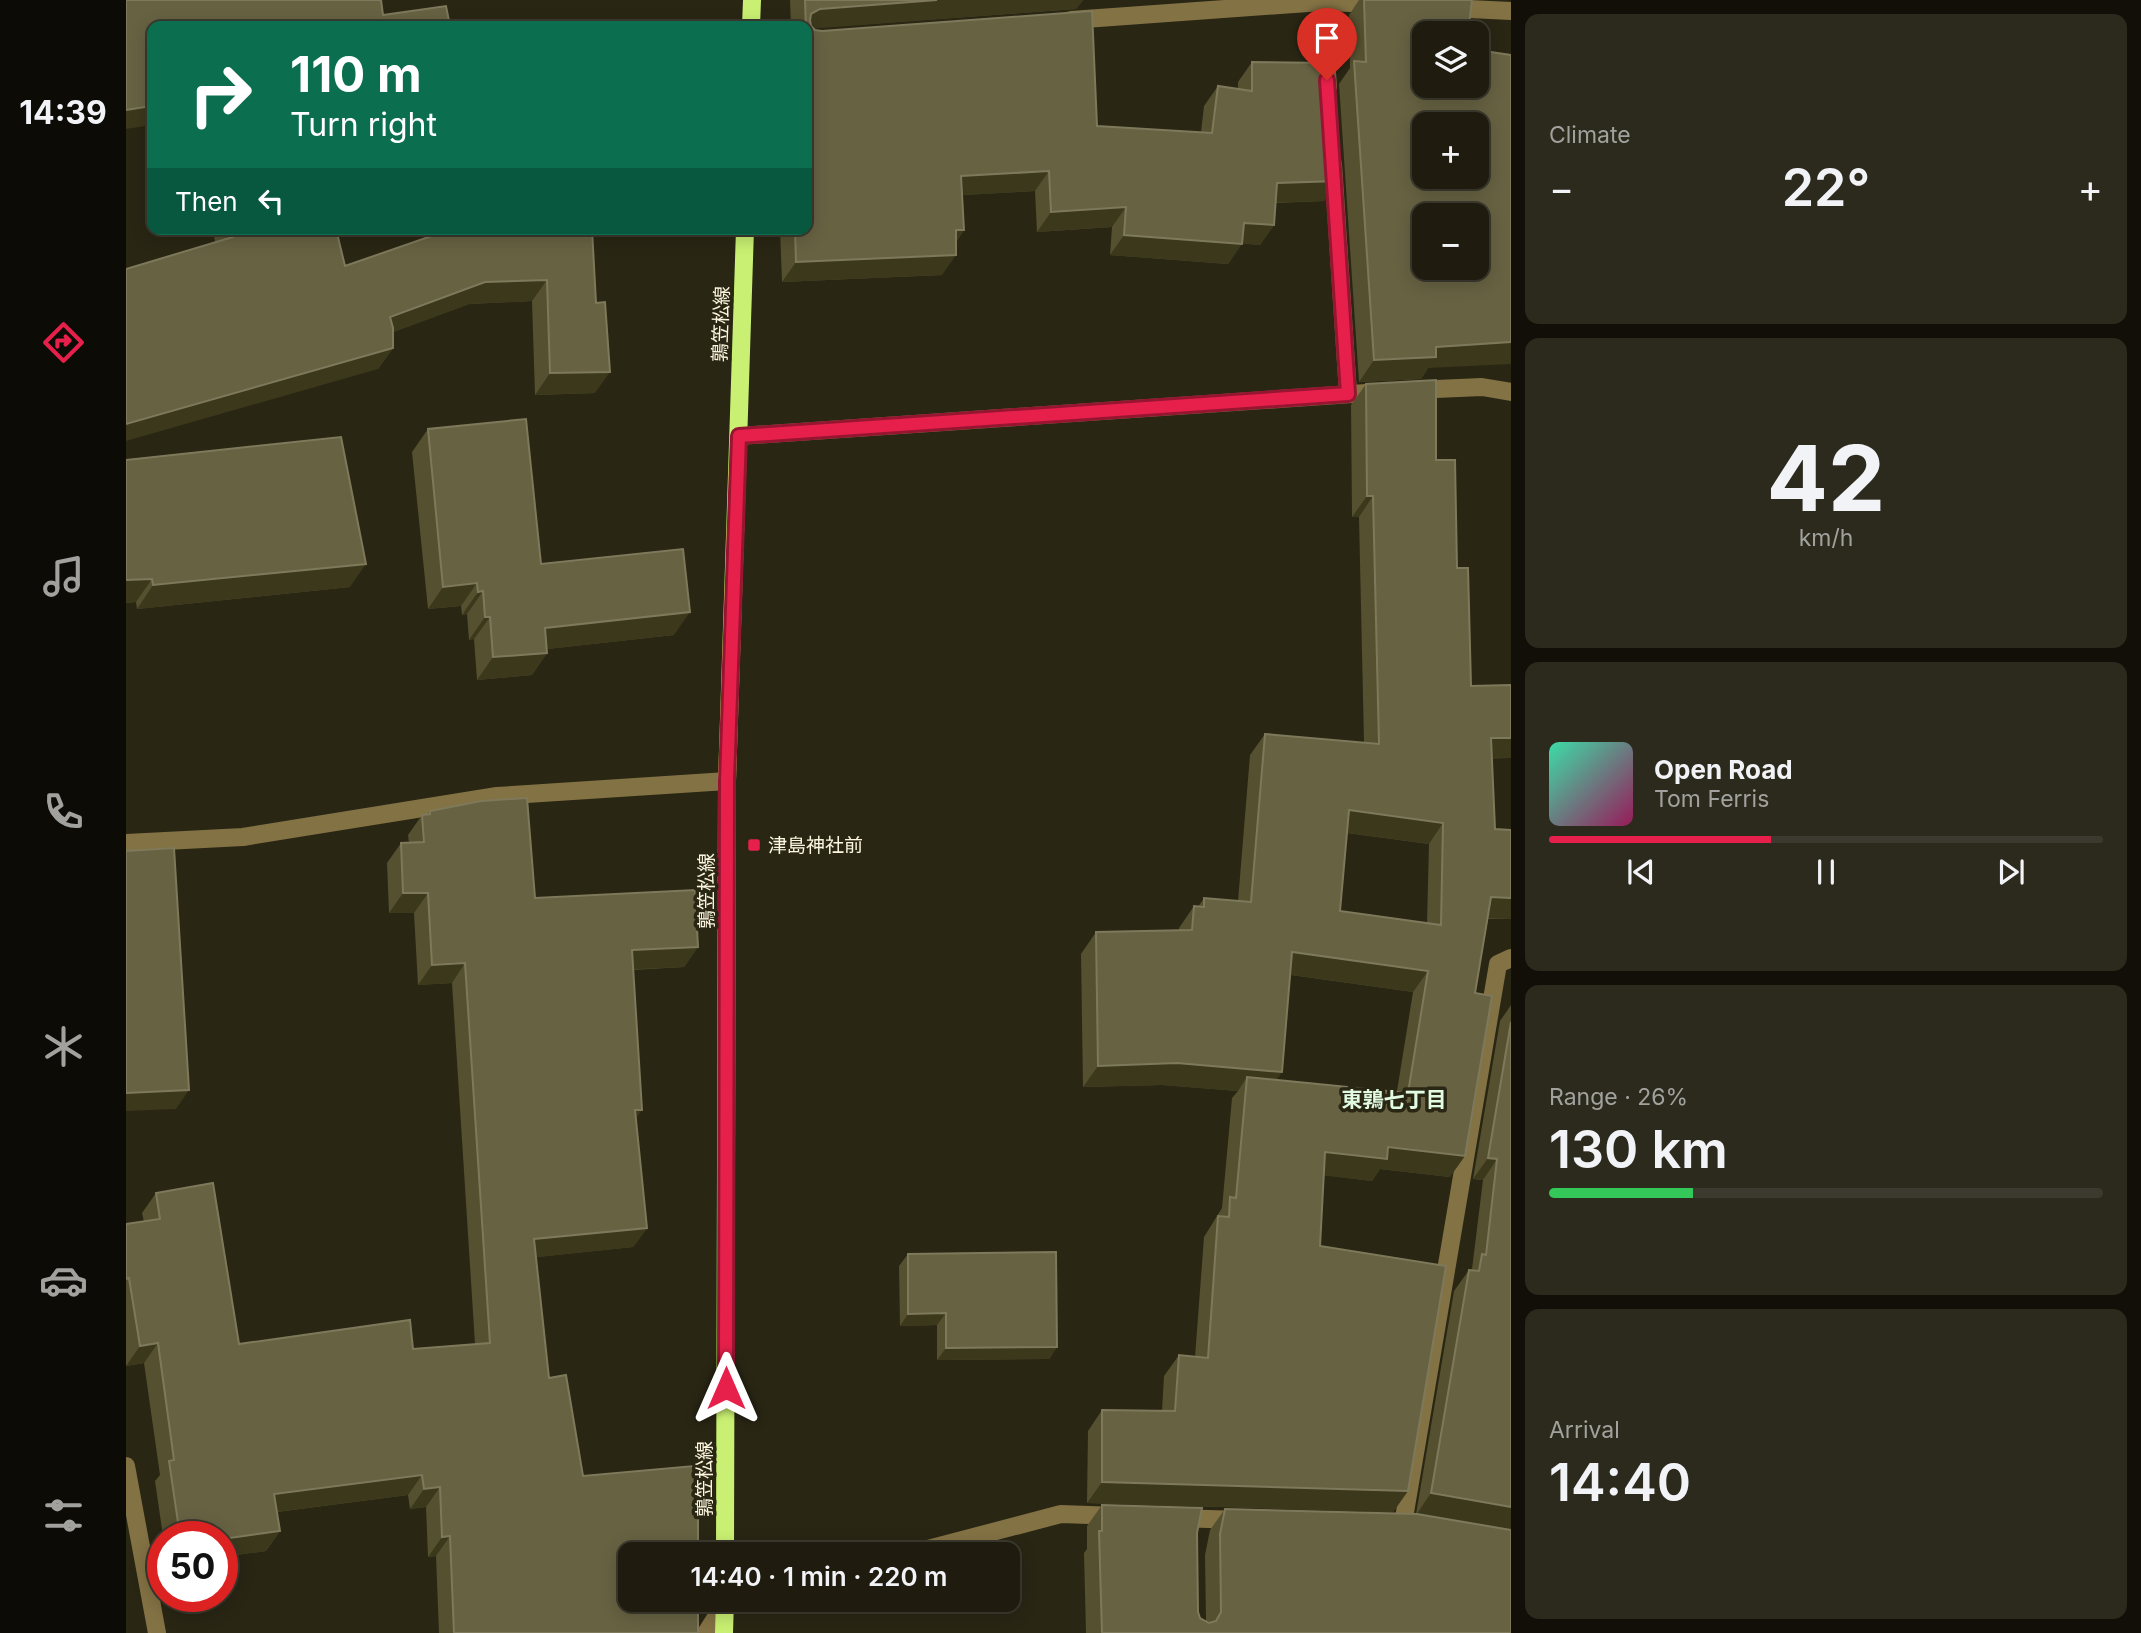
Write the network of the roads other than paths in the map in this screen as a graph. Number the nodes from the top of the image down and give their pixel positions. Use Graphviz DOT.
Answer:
graph roads {
  1 [pos="752,0"];
  2 [pos="1322,1"];
  3 [pos="1400,5"];
  4 [pos="1427,6"];
  5 [pos="1511,11"];
  6 [pos="751,21"];
  7 [pos="1058,21"];
  8 [pos="1329,110"];
  9 [pos="1332,150"];
  10 [pos="745,235"];
  11 [pos="1511,392"];
  12 [pos="1348,394"];
  13 [pos="739,436"];
  14 [pos="727,781"];
  15 [pos="126,843"];
  16 [pos="1511,958"];
  17 [pos="126,1466"];
  18 [pos="1130,1517"];
  19 [pos="1158,1518"];
  20 [pos="1255,1520"];
  21 [pos="1404,1524"];
  22 [pos="725,1542"];
  23 [pos="955,1542"];
  24 [pos="722,1612"];
  25 [pos="728,1612"];
  26 [pos="157,1633"];
  27 [pos="706,1633"];
  28 [pos="724,1633"];
  1 -- 6 [label="main road"];
  2 -- 3 [label="street"];
  2 -- 7 [label="street"];
  2 -- 8 [label="street"];
  4 -- 5 [label="street"];
  9 -- 12 [label="street"];
  10 -- 13 [label="main road, 鶉笠松線"];
  11 -- 12 [label="street"];
  12 -- 13 [label="street"];
  13 -- 14 [label="main road, 鶉笠松線"];
  14 -- 15 [label="street"];
  14 -- 22 [label="main road, 鶉笠松線"];
  16 -- 21 [label="street"];
  17 -- 26 [label="street"];
  18 -- 23 [label="street"];
  19 -- 20 [label="street"];
  24 -- 27 [label="street"];
  25 -- 28 [label="main road"];
}
